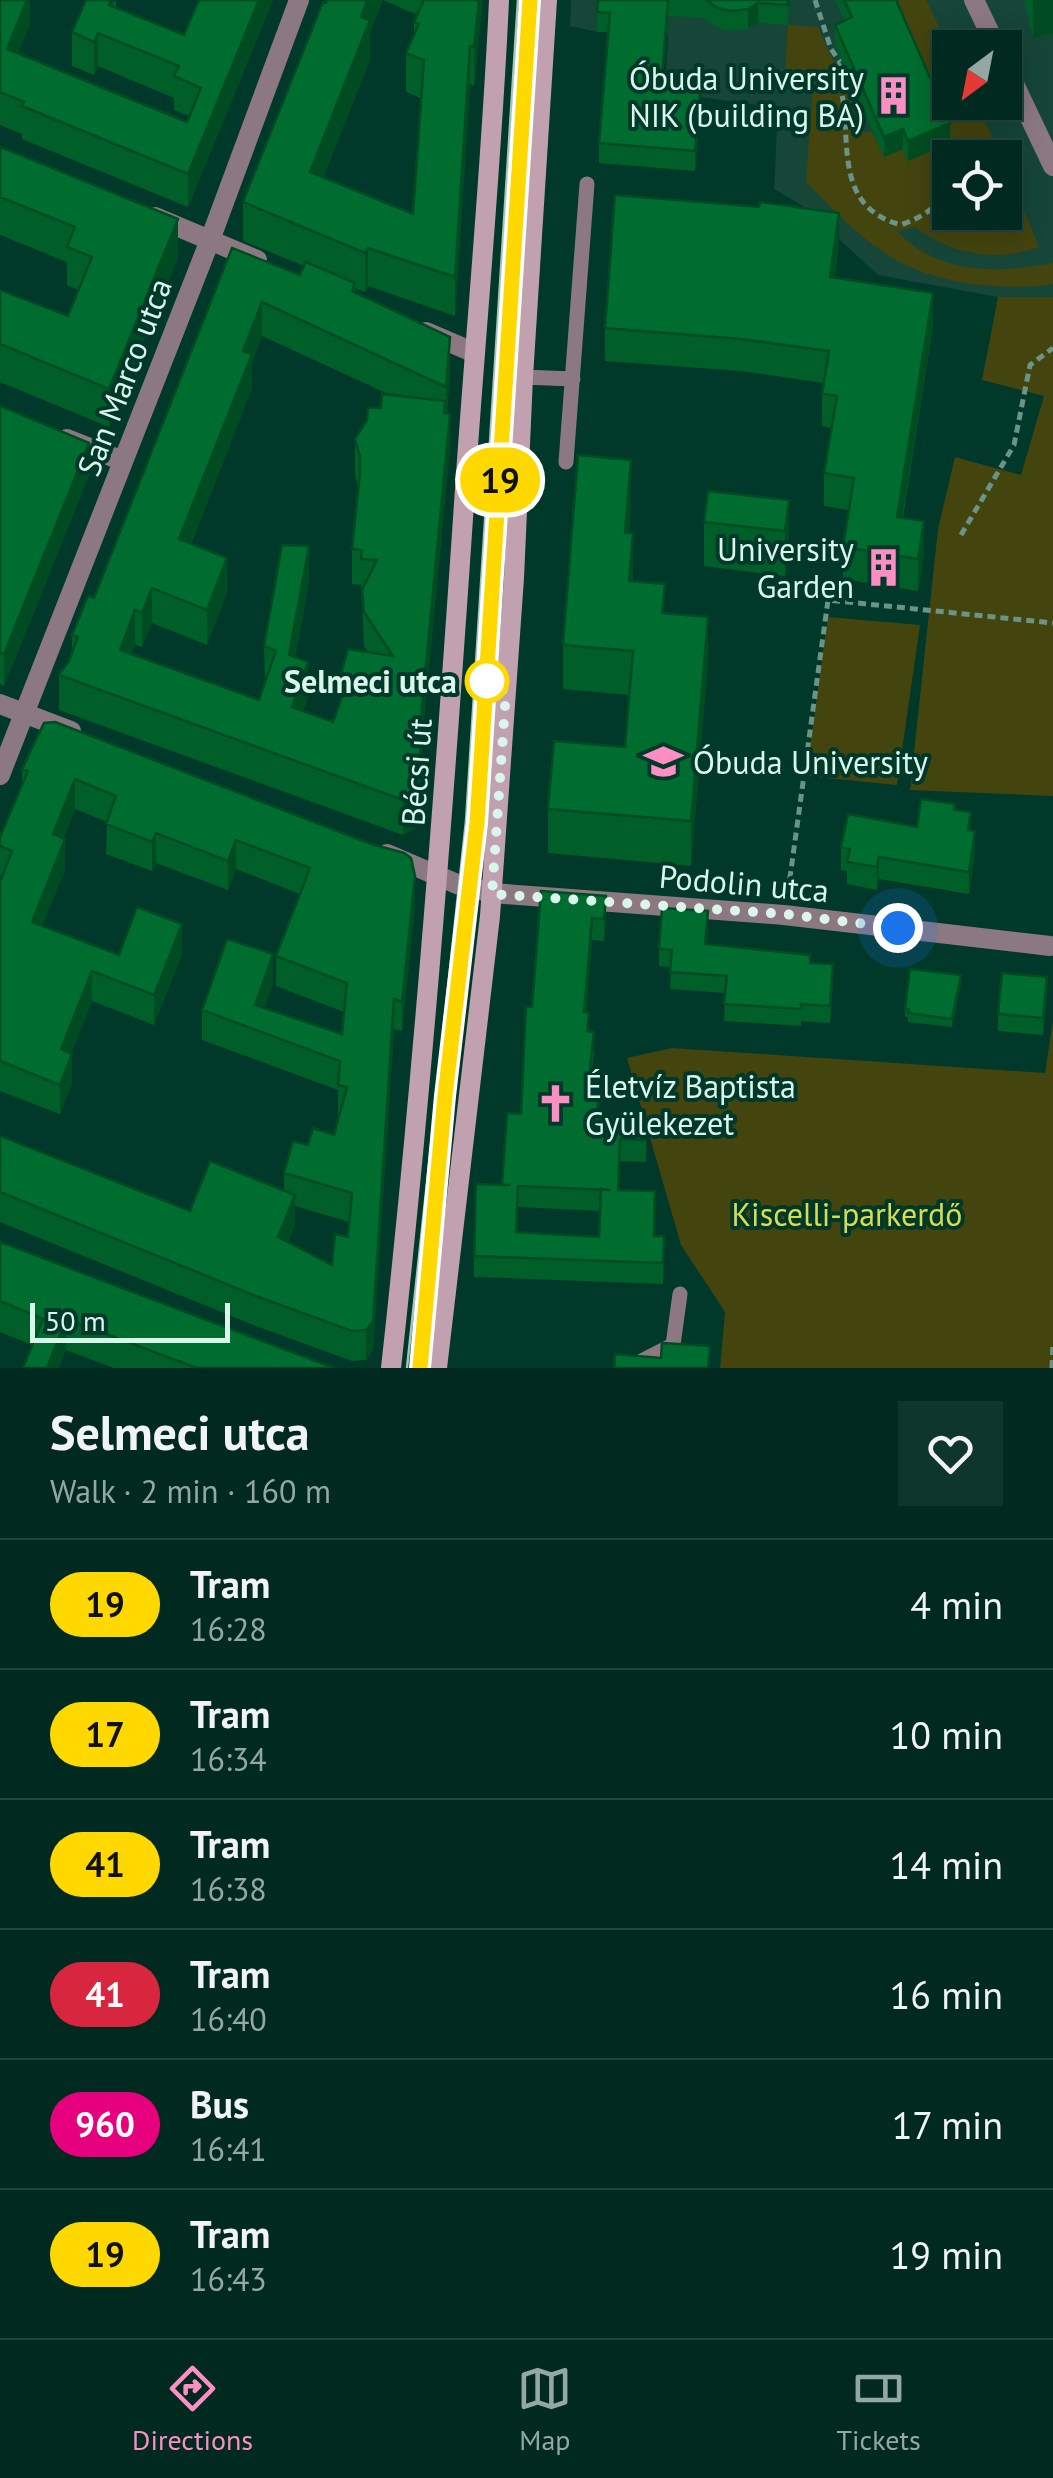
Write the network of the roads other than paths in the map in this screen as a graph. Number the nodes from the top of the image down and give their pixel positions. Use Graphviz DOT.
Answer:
graph roads {
  1 [pos="299,0"];
  2 [pos="499,0"];
  3 [pos="548,0"];
  4 [pos="974,0"];
  5 [pos="988,30"];
  6 [pos="1022,101"];
  7 [pos="1053,166"];
  8 [pos="587,184"];
  9 [pos="140,211"];
  10 [pos="210,240"];
  11 [pos="282,271"];
  12 [pos="409,325"];
  13 [pos="475,353"];
  14 [pos="523,377"];
  15 [pos="572,379"];
  16 [pos="52,433"];
  17 [pos="123,461"];
  18 [pos="566,462"];
  19 [pos="0,704"];
  20 [pos="25,713"];
  21 [pos="97,741"];
  22 [pos="0,775"];
  23 [pos="366,846"];
  24 [pos="439,877"];
  25 [pos="492,894"];
  26 [pos="1050,946"];
  27 [pos="680,1294"];
  28 [pos="391,1368"];
  29 [pos="437,1368"];
  30 [pos="628,1368"];
  1 -- 10 [label="street, San Marco utca"];
  2 -- 13 [label="main road, Bécsi út"];
  3 -- 14 [label="main road"];
  4 -- 5 [label="street"];
  6 -- 7 [label="street"];
  8 -- 15 [label="lane"];
  9 -- 10 [label="street"];
  10 -- 11 [label="street"];
  10 -- 17 [label="street, San Marco utca"];
  12 -- 13 [label="street"];
  13 -- 24 [label="main road, Bécsi út"];
  14 -- 15 [label="lane"];
  14 -- 25 [label="main road"];
  15 -- 18 [label="lane"];
  16 -- 17 [label="street"];
  17 -- 20 [label="street, San Marco utca"];
  19 -- 20 [label="street"];
  20 -- 21 [label="street"];
  20 -- 22 [label="street, San Marco utca"];
  23 -- 24 [label="street"];
  24 -- 25 [label="street, Podolin utca"];
  24 -- 28 [label="main road, Bécsi út"];
  25 -- 26 [label="street, Podolin utca"];
  25 -- 29 [label="main road"];
  27 -- 30 [label="lane"];
}
